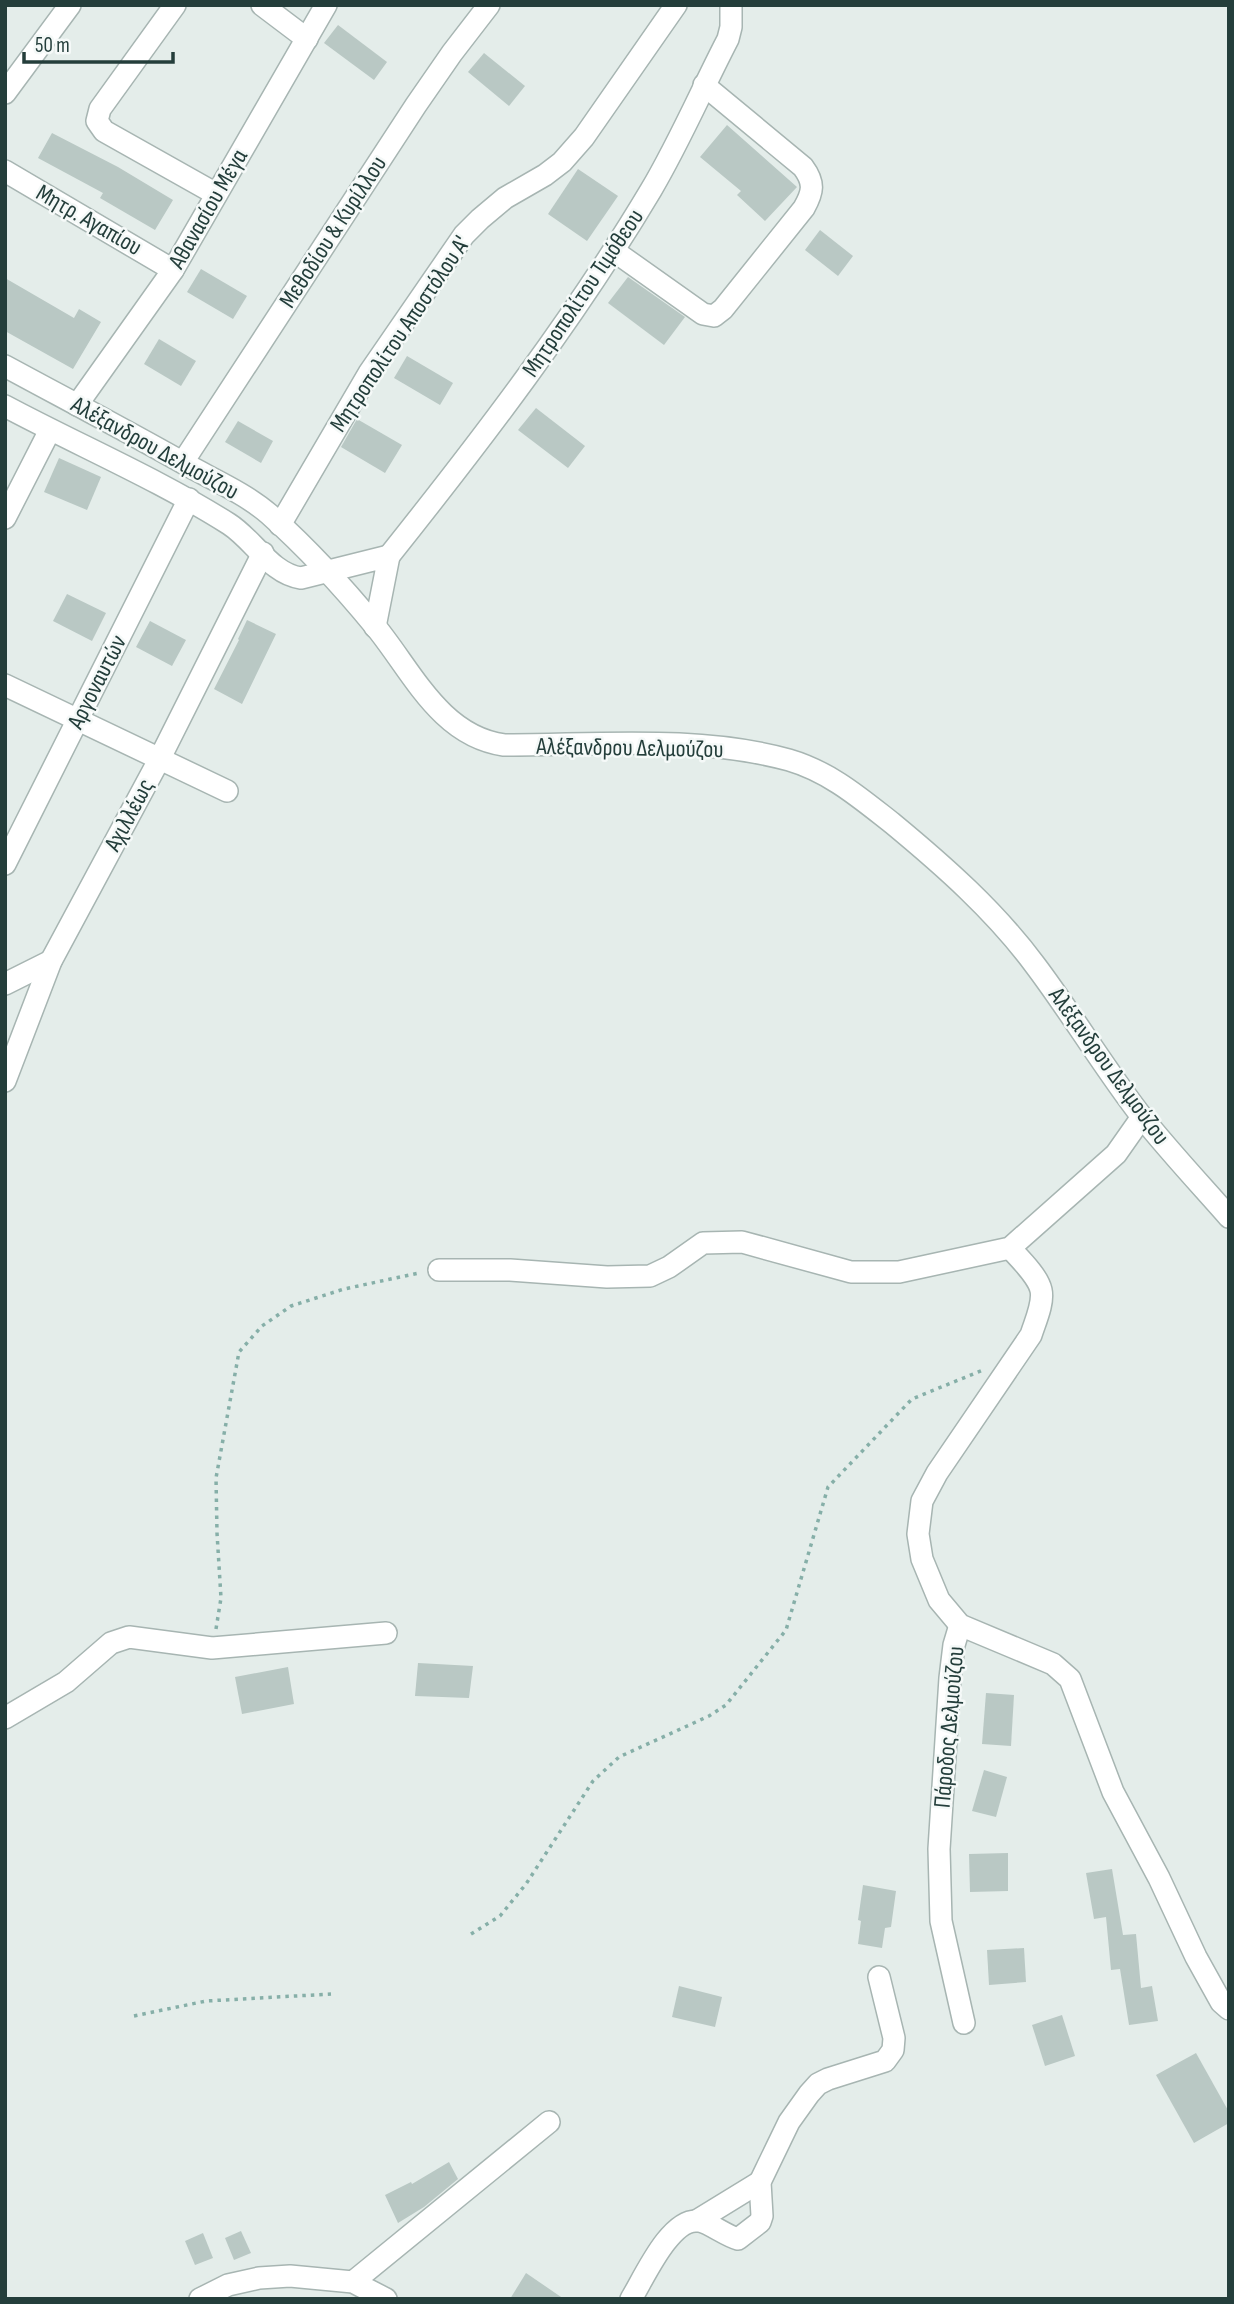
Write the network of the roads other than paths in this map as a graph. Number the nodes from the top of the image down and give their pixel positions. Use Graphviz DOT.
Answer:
graph roads {
  1 [pos="70,5"];
  2 [pos="175,5"];
  3 [pos="262,5"];
  4 [pos="326,5"];
  5 [pos="489,5"];
  6 [pos="676,5"];
  7 [pos="731,5"];
  8 [pos="307,39"];
  9 [pos="704,85"];
  10 [pos="5,93"];
  11 [pos="5,171"];
  12 [pos="216,194"];
  13 [pos="614,251"];
  14 [pos="173,270"];
  15 [pos="5,366"];
  16 [pos="77,405"];
  17 [pos="5,406"];
  18 [pos="50,430"];
  19 [pos="183,462"];
  20 [pos="189,499"];
  21 [pos="5,518"];
  22 [pos="280,525"];
  23 [pos="263,553"];
  24 [pos="389,556"];
  25 [pos="326,570"];
  26 [pos="375,627"];
  27 [pos="5,685"];
  28 [pos="78,720"];
  29 [pos="159,760"];
  30 [pos="227,791"];
  31 [pos="5,864"];
  32 [pos="51,961"];
  33 [pos="5,985"];
  34 [pos="5,1081"];
  35 [pos="1142,1117"];
  36 [pos="1229,1217"];
  37 [pos="1010,1248"];
  38 [pos="439,1270"];
  39 [pos="960,1625"];
  40 [pos="386,1633"];
  41 [pos="5,1718"];
  42 [pos="879,1977"];
  43 [pos="1229,2009"];
  44 [pos="964,2022"];
  45 [pos="549,2122"];
  46 [pos="760,2182"];
  47 [pos="698,2220"];
  48 [pos="354,2282"];
  49 [pos="200,2299"];
  50 [pos="386,2299"];
  51 [pos="631,2299"];
  1 -- 10 [label="street"];
  2 -- 12 [label="street"];
  3 -- 8 [label="street"];
  4 -- 8 [label="street, Αθανασίου Μέγα"];
  5 -- 19 [label="street, Μεθοδίου & Κυρίλλου"];
  6 -- 22 [label="street, Μητροπολίτου Αποστόλου Α'"];
  7 -- 9 [label="street, Μητροπολίτου Τιμόθεου"];
  8 -- 12 [label="street, Αθανασίου Μέγα"];
  9 -- 13 [label="street, Μητροπολίτου Τιμόθεου"];
  9 -- 13 [label="street"];
  11 -- 14 [label="street, Μητρ. Αγαπίου"];
  12 -- 14 [label="street, Αθανασίου Μέγα"];
  13 -- 24 [label="street, Μητροπολίτου Τιμόθεου"];
  14 -- 16 [label="street, Αθανασίου Μέγα"];
  15 -- 16 [label="street, Αλέξανδρου Δελμούζου"];
  16 -- 19 [label="street, Αλέξανδρου Δελμούζου"];
  17 -- 18 [label="street, Αλέξανδρου Δελμούζου"];
  18 -- 20 [label="street, Αλέξανδρου Δελμούζου"];
  18 -- 21 [label="street"];
  19 -- 22 [label="street, Αλέξανδρου Δελμούζου"];
  20 -- 23 [label="street, Αλέξανδρου Δελμούζου"];
  20 -- 28 [label="street, Αργοναυτών"];
  22 -- 25 [label="street, Αλέξανδρου Δελμούζου"];
  23 -- 25 [label="street, Αλέξανδρου Δελμούζου"];
  23 -- 29 [label="street, Αχιλλέως"];
  24 -- 25 [label="street"];
  24 -- 26 [label="street"];
  25 -- 26 [label="street, Αλέξανδρου Δελμούζου"];
  26 -- 35 [label="street, Αλέξανδρου Δελμούζου"];
  27 -- 28 [label="street"];
  28 -- 29 [label="street"];
  28 -- 31 [label="street, Αργοναυτών"];
  29 -- 30 [label="street"];
  29 -- 32 [label="street, Αχιλλέως"];
  32 -- 33 [label="street"];
  32 -- 34 [label="street, Αχιλλέως"];
  35 -- 36 [label="street, Αλέξανδρου Δελμούζου"];
  35 -- 37 [label="street"];
  37 -- 38 [label="street"];
  37 -- 39 [label="street"];
  39 -- 43 [label="street, Πάροδος Δελμούζου"];
  39 -- 44 [label="street, Πάροδος Δελμούζου"];
  40 -- 41 [label="street"];
  42 -- 46 [label="street"];
  45 -- 48 [label="street"];
  46 -- 47 [label="street"];
  46 -- 47 [label="street"];
  47 -- 51 [label="street"];
  48 -- 49 [label="street"];
  48 -- 50 [label="street"];
}
